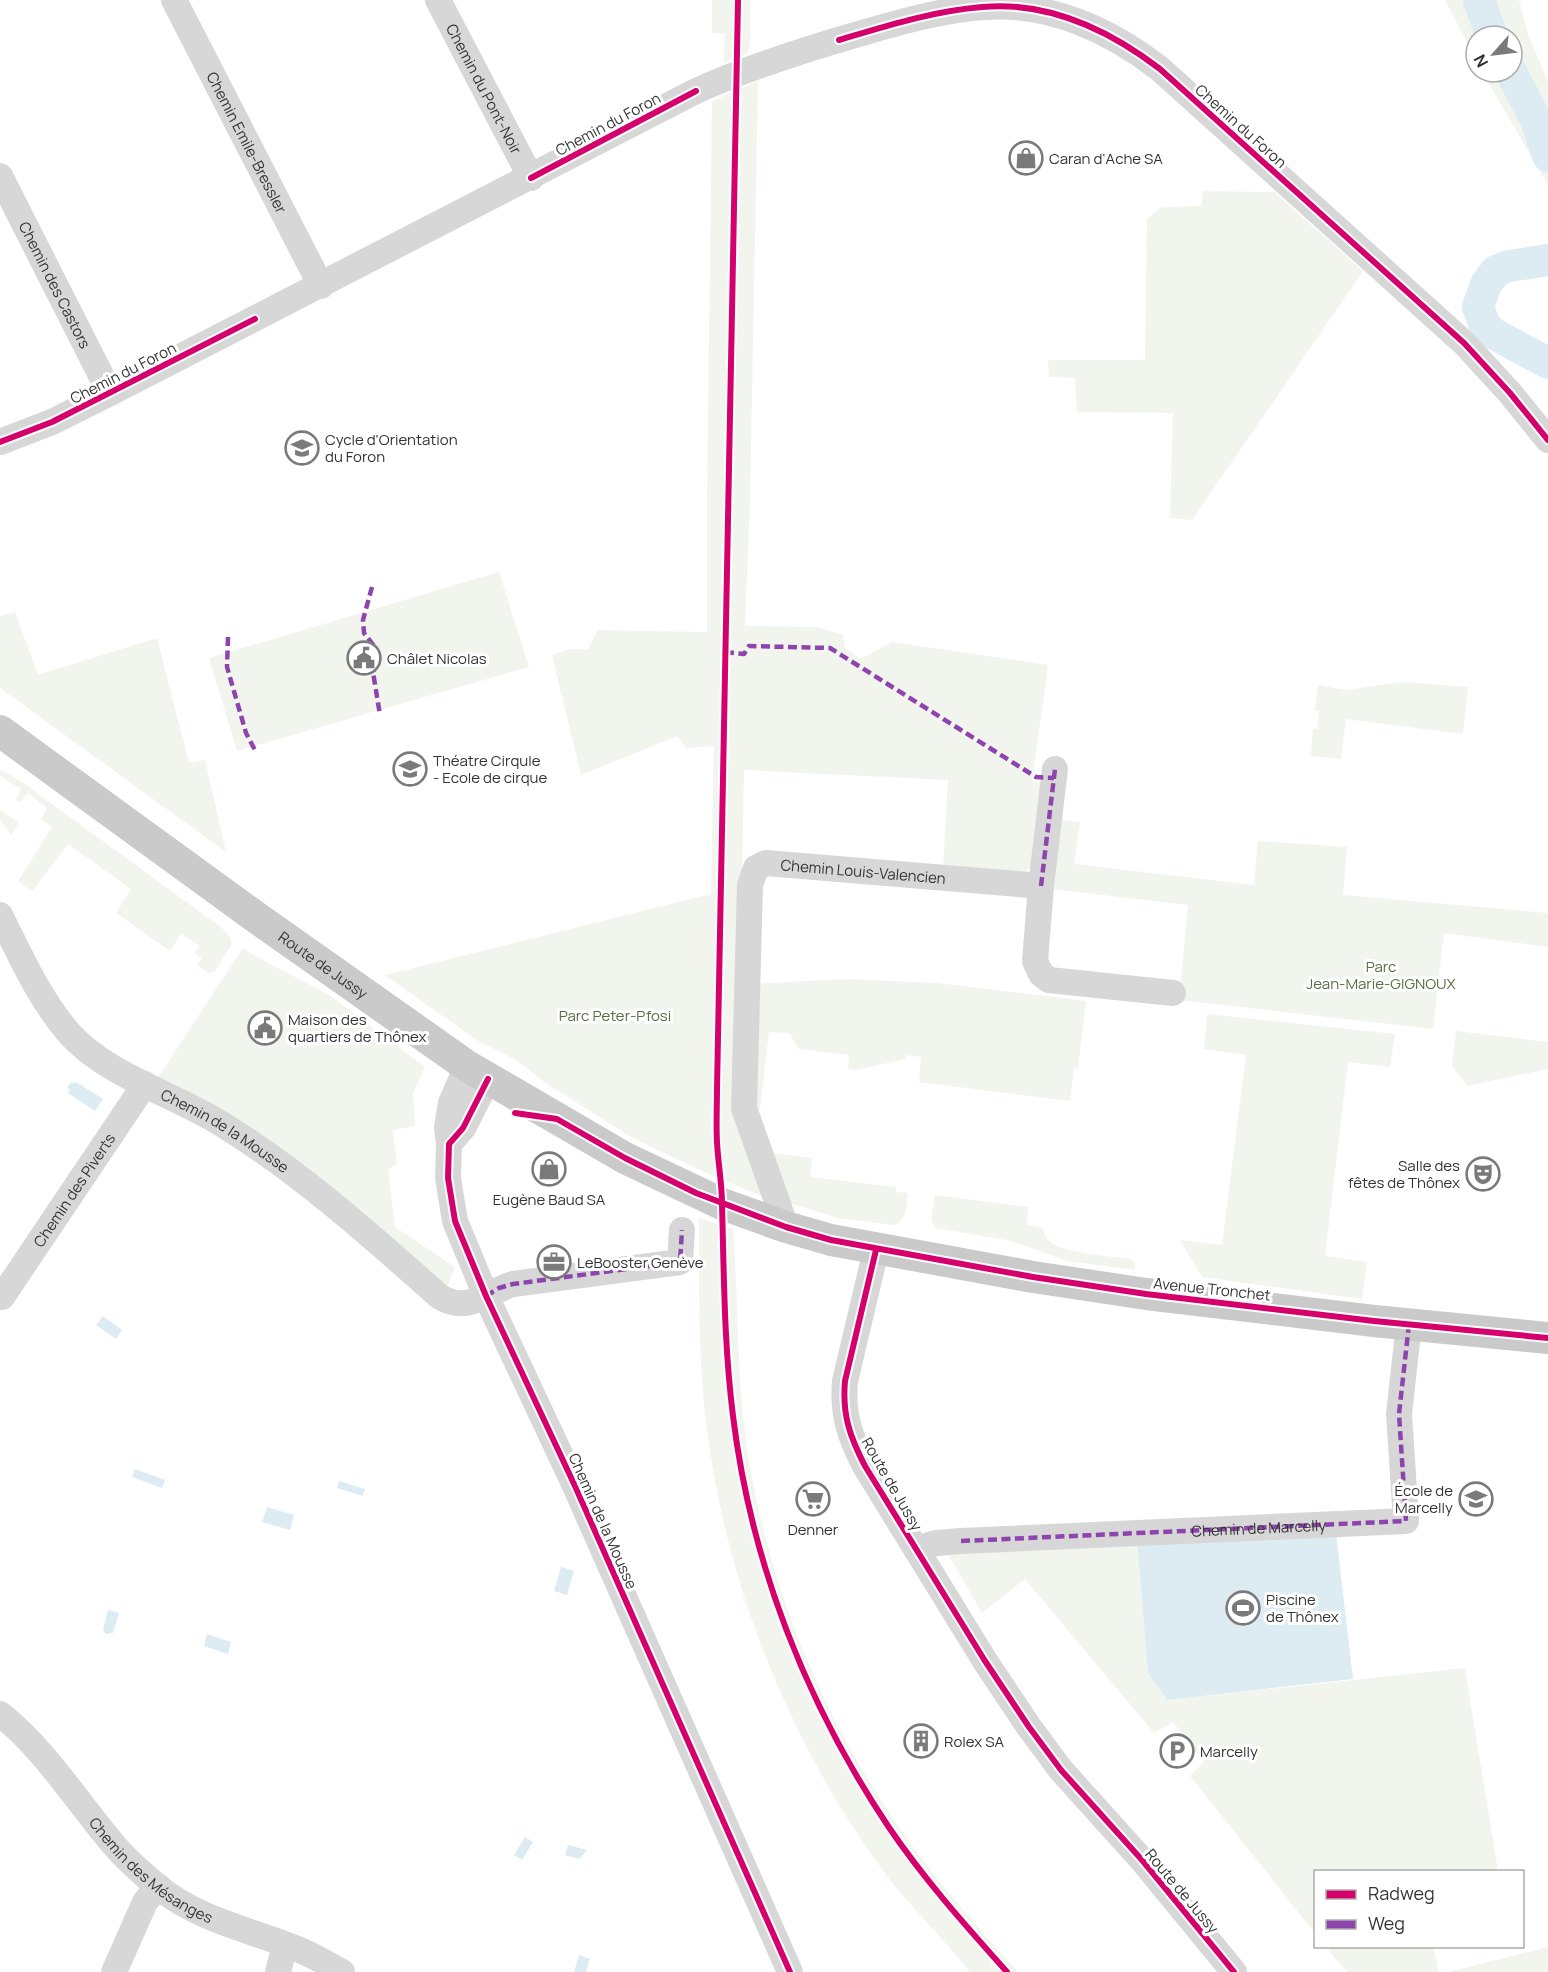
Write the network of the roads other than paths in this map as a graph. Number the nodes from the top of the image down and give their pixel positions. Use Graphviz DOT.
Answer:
graph roads {
  1 [pos="174,0"];
  2 [pos="438,0"];
  3 [pos="0,176"];
  4 [pos="531,177"];
  5 [pos="321,286"];
  6 [pos="110,393"];
  7 [pos="1548,440"];
  8 [pos="0,442"];
  9 [pos="0,731"];
  10 [pos="1055,769"];
  11 [pos="1041,886"];
  12 [pos="0,915"];
  13 [pos="1173,993"];
  14 [pos="478,1072"];
  15 [pos="145,1084"];
  16 [pos="786,1227"];
  17 [pos="682,1230"];
  18 [pos="876,1250"];
  19 [pos="486,1296"];
  20 [pos="2,1297"];
  21 [pos="1409,1324"];
  22 [pos="1548,1338"];
  23 [pos="916,1549"];
  24 [pos="0,1714"];
  25 [pos="158,1887"];
  26 [pos="285,1945"];
  27 [pos="114,1972"];
  28 [pos="278,1972"];
  29 [pos="342,1972"];
  30 [pos="790,1972"];
  31 [pos="1234,1972"];
  1 -- 5 [label="street, Chemin Emile-Bressler"];
  2 -- 4 [label="street, Chemin du Pont-Noir"];
  3 -- 6 [label="street, Chemin des Castors"];
  4 -- 5 [label="street, Chemin du Foron"];
  4 -- 7 [label="street, Chemin du Foron"];
  5 -- 6 [label="street, Chemin du Foron"];
  6 -- 8 [label="street, Chemin du Foron"];
  9 -- 14 [label="main road, Route de Jussy"];
  10 -- 11 [label="street"];
  11 -- 13 [label="street"];
  11 -- 16 [label="street, Chemin Louis-Valencien"];
  12 -- 15 [label="street, Chemin de la Mousse"];
  14 -- 16 [label="main road, Route de Jussy"];
  14 -- 19 [label="street, Chemin de la Mousse"];
  15 -- 19 [label="street, Chemin de la Mousse"];
  15 -- 20 [label="street, Chemin des Piverts"];
  16 -- 18 [label="main road, Route de Jussy"];
  17 -- 19 [label="street, Chemin de la Mousse"];
  18 -- 21 [label="main road, Avenue Tronchet"];
  18 -- 23 [label="street, Route de Jussy"];
  19 -- 30 [label="street, Chemin de la Mousse"];
  21 -- 22 [label="main road, Avenue Tronchet"];
  21 -- 23 [label="street, Chemin de Marcelly"];
  23 -- 31 [label="street, Route de Jussy"];
  24 -- 25 [label="street, Chemin des Mésanges"];
  25 -- 26 [label="street, Chemin des Mésanges"];
  25 -- 27 [label="street"];
  26 -- 28 [label="street"];
  26 -- 29 [label="street, Chemin des Mésanges"];
}
